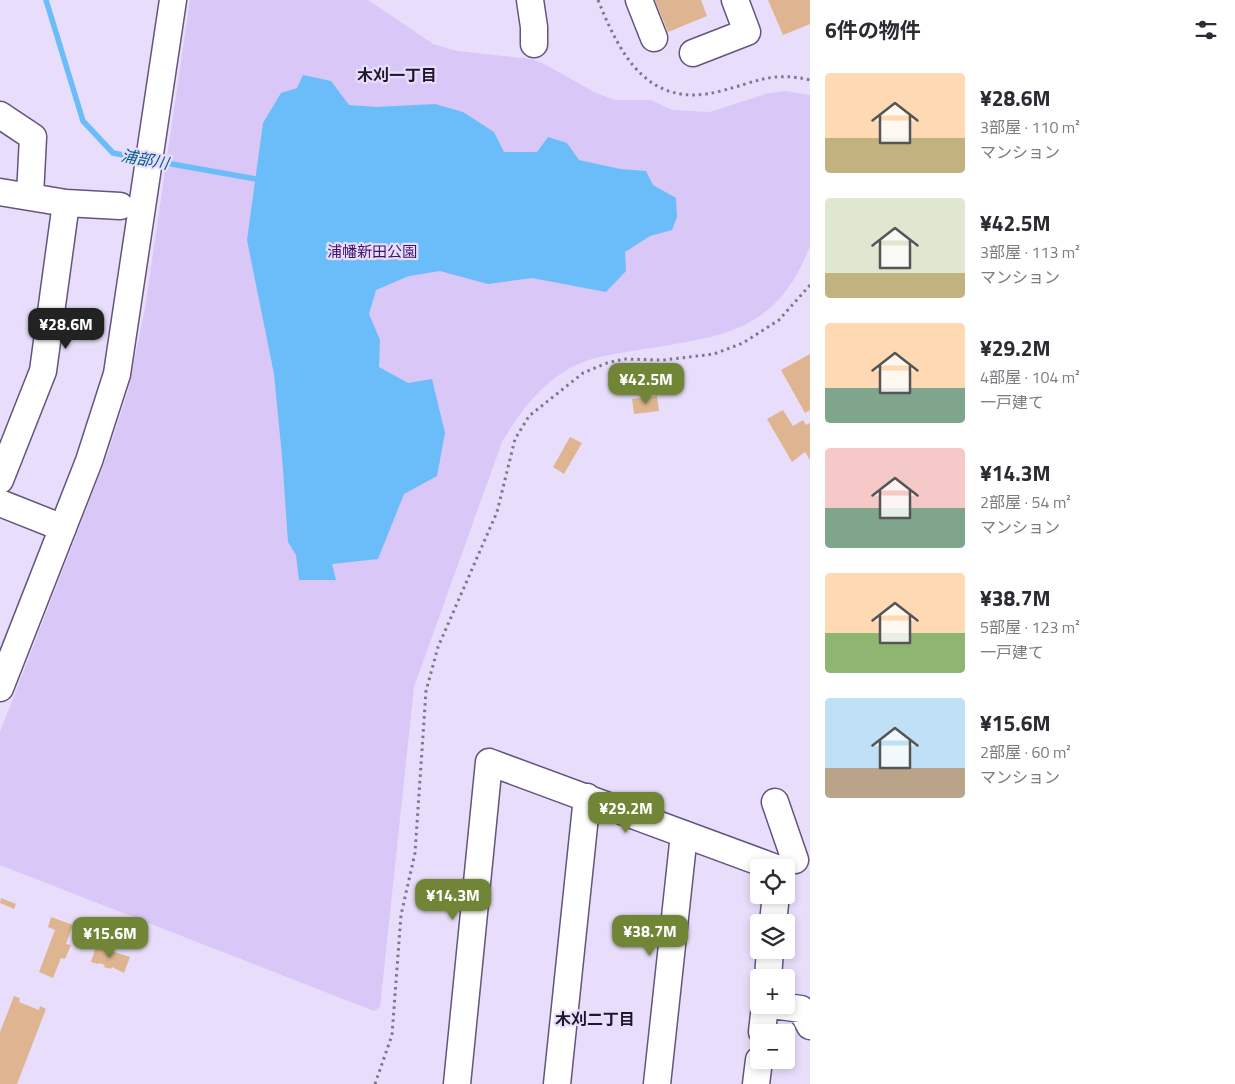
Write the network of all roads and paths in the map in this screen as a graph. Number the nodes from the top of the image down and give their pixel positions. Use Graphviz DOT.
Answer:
graph roads {
  1 [pos="173,0"];
  2 [pos="530,0"];
  3 [pos="639,0"];
  4 [pos="735,0"];
  5 [pos="654,38"];
  6 [pos="534,44"];
  7 [pos="693,53"];
  8 [pos="0,115"];
  9 [pos="0,192"];
  10 [pos="30,196"];
  11 [pos="66,203"];
  12 [pos="120,206"];
  13 [pos="810,285"];
  14 [pos="0,480"];
  15 [pos="0,503"];
  16 [pos="63,528"];
  17 [pos="0,688"];
  18 [pos="587,797"];
  19 [pos="775,802"];
  20 [pos="684,834"];
  21 [pos="782,859"];
  22 [pos="789,859"];
  23 [pos="795,1007"];
  24 [pos="810,1026"];
  25 [pos="758,1069"];
  26 [pos="375,1084"];
  27 [pos="457,1084"];
  28 [pos="557,1084"];
  29 [pos="657,1084"];
  30 [pos="756,1084"];
  1 -- 16 [label="street"];
  2 -- 6 [label="street"];
  3 -- 5 [label="street"];
  4 -- 7 [label="street"];
  8 -- 10 [label="street"];
  9 -- 10 [label="street"];
  10 -- 11 [label="street"];
  11 -- 12 [label="street"];
  11 -- 14 [label="street"];
  13 -- 26 [label="path"];
  15 -- 16 [label="street"];
  16 -- 17 [label="street"];
  18 -- 20 [label="street"];
  18 -- 27 [label="street"];
  18 -- 28 [label="street"];
  19 -- 22 [label="street"];
  20 -- 21 [label="street"];
  20 -- 29 [label="street"];
  23 -- 24 [label="street"];
  25 -- 30 [label="street"];
}
